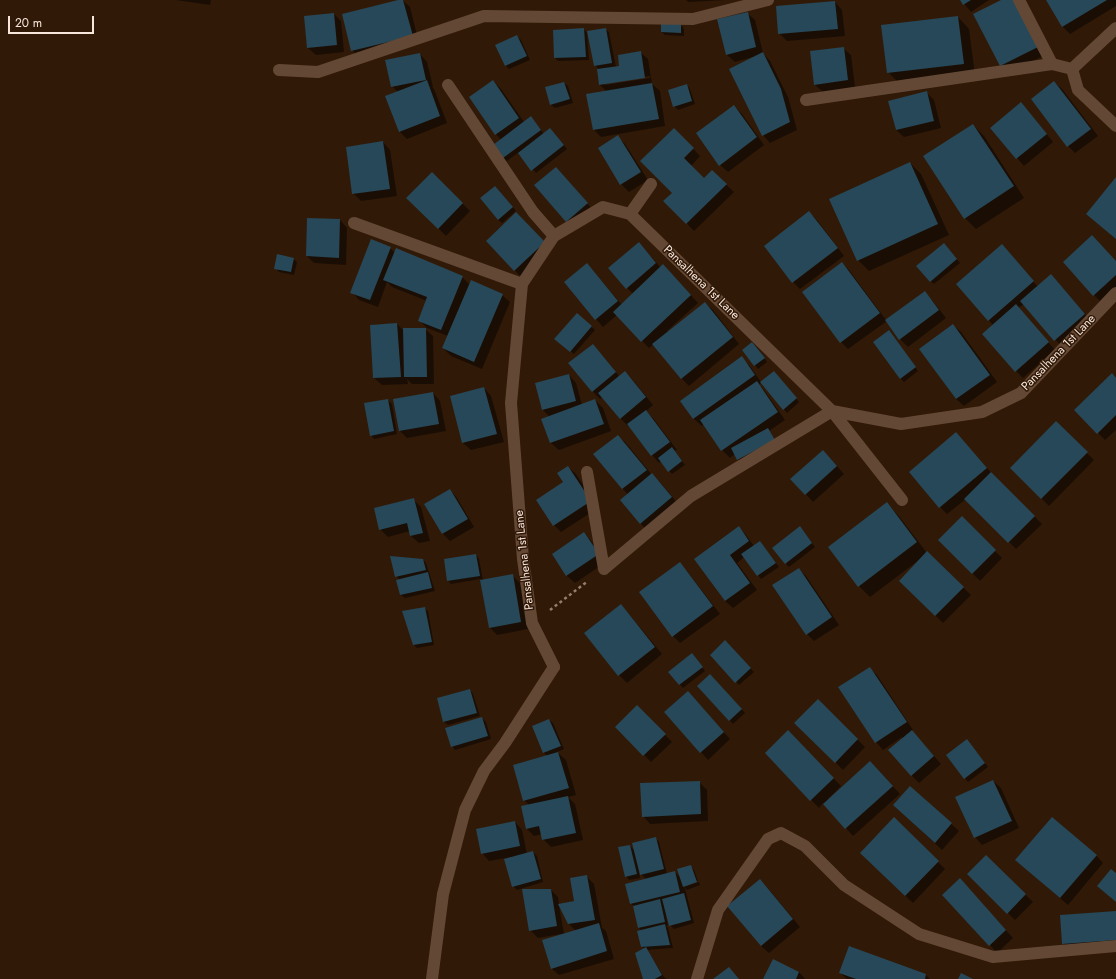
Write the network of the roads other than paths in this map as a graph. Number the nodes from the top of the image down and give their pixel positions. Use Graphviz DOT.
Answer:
graph roads {
  1 [pos="768,0"];
  2 [pos="1019,0"];
  3 [pos="1116,28"];
  4 [pos="1052,64"];
  5 [pos="1072,69"];
  6 [pos="278,70"];
  7 [pos="448,85"];
  8 [pos="806,100"];
  9 [pos="1116,126"];
  10 [pos="651,184"];
  11 [pos="630,214"];
  12 [pos="354,223"];
  13 [pos="554,236"];
  14 [pos="522,284"];
  15 [pos="1116,293"];
  16 [pos="832,411"];
  17 [pos="587,472"];
  18 [pos="902,500"];
  19 [pos="1116,946"];
  20 [pos="432,979"];
  21 [pos="696,979"];
  1 -- 6 [label="street"];
  2 -- 4 [label="street"];
  3 -- 5 [label="street"];
  4 -- 5 [label="street"];
  4 -- 8 [label="street"];
  5 -- 9 [label="street"];
  7 -- 13 [label="street"];
  10 -- 11 [label="street"];
  11 -- 13 [label="street, Pansalhena 1st Lane"];
  11 -- 16 [label="street, Pansalhena 1st Lane"];
  12 -- 14 [label="street"];
  13 -- 14 [label="street, Pansalhena 1st Lane"];
  14 -- 20 [label="street, Pansalhena 1st Lane"];
  15 -- 16 [label="street, Pansalhena 1st Lane"];
  16 -- 17 [label="street"];
  16 -- 18 [label="street, Pansalhena 1st Lane"];
  19 -- 21 [label="street"];
}
